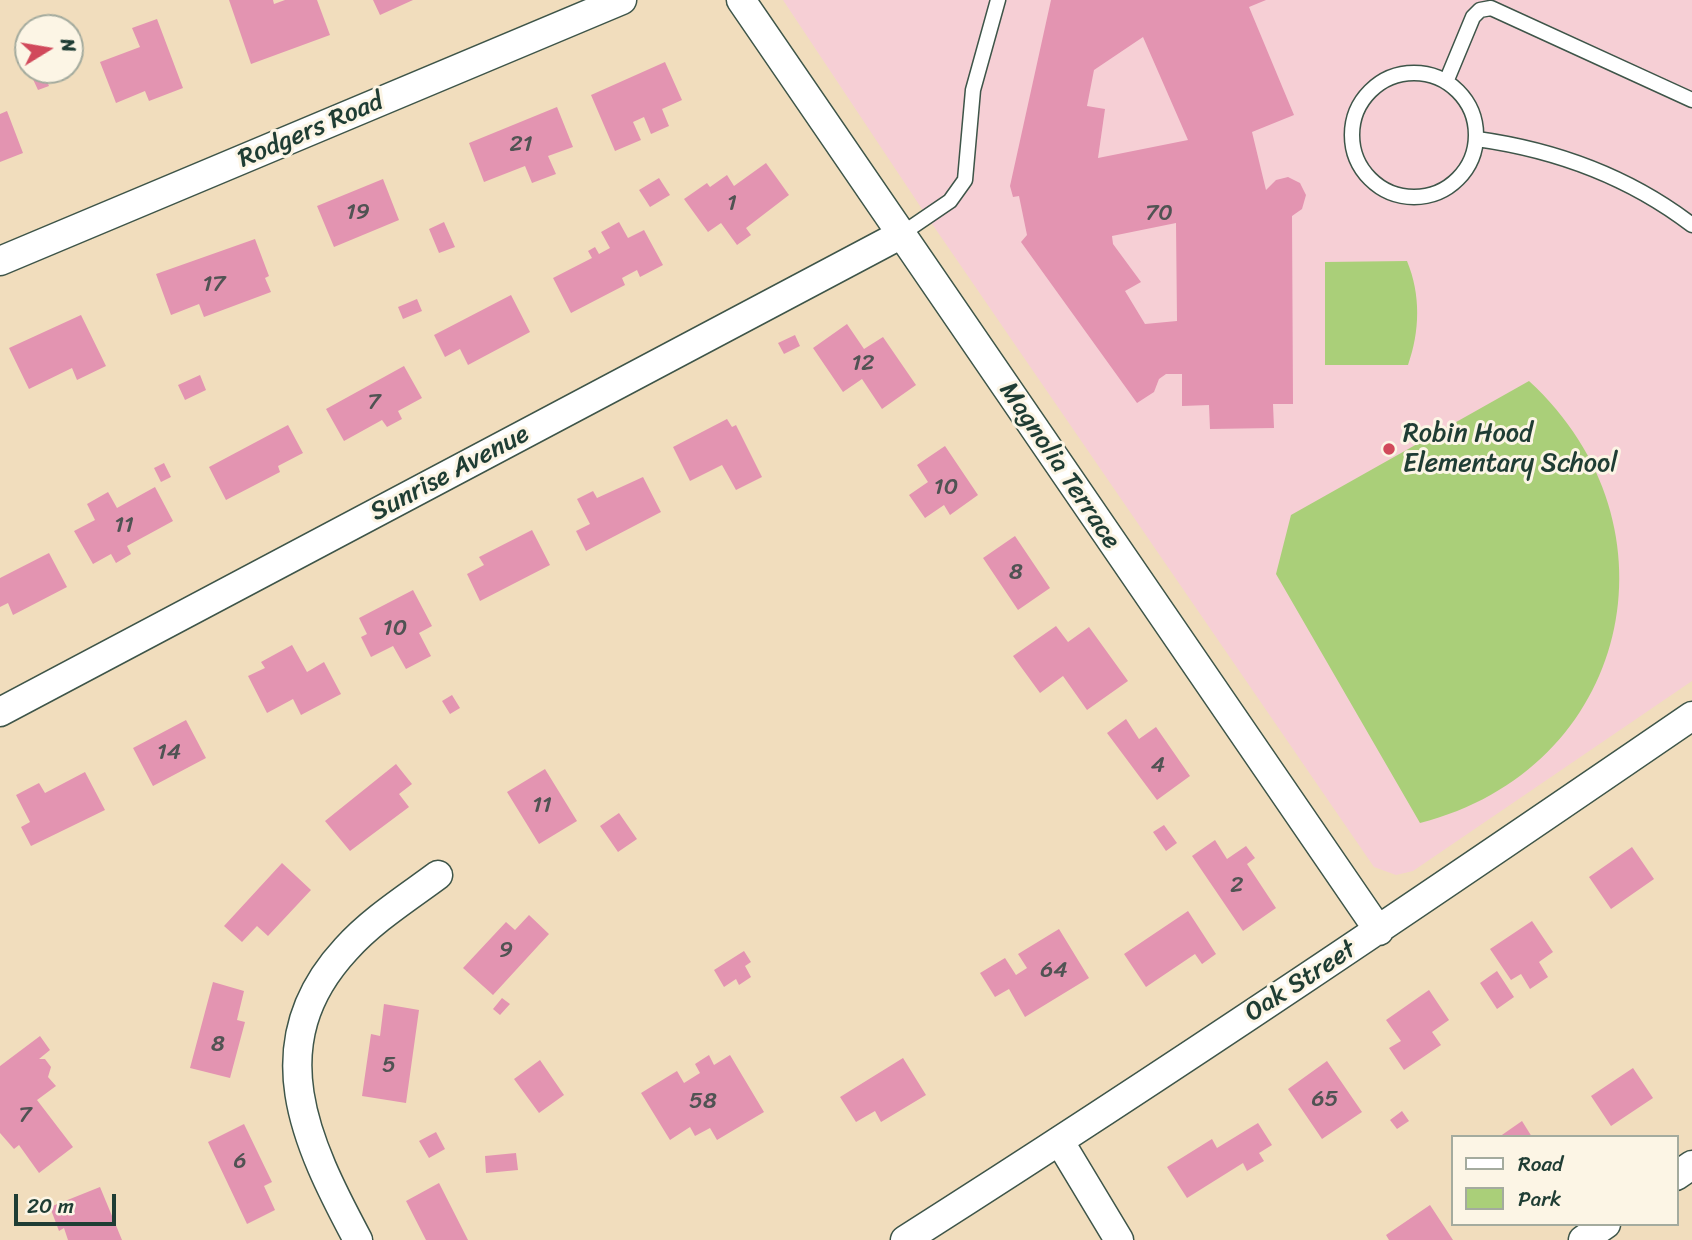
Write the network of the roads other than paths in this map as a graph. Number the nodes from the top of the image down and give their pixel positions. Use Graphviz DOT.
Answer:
graph roads {
  1 [pos="622,0"];
  2 [pos="741,0"];
  3 [pos="998,0"];
  4 [pos="1446,82"];
  5 [pos="1692,100"];
  6 [pos="1477,139"];
  7 [pos="1692,225"];
  8 [pos="900,235"];
  9 [pos="0,261"];
  10 [pos="0,712"];
  11 [pos="1692,716"];
  12 [pos="438,875"];
  13 [pos="1379,931"];
  14 [pos="1060,1142"];
  15 [pos="1603,1226"];
  16 [pos="358,1240"];
  17 [pos="905,1240"];
  18 [pos="1119,1240"];
  19 [pos="1583,1240"];
  1 -- 9 [label="street, Rodgers Road"];
  2 -- 8 [label="street, Magnolia Terrace"];
  3 -- 8 [label="lane"];
  4 -- 5 [label="lane"];
  4 -- 6 [label="lane"];
  4 -- 6 [label="lane"];
  6 -- 7 [label="lane"];
  8 -- 10 [label="street, Sunrise Avenue"];
  8 -- 13 [label="street, Magnolia Terrace"];
  11 -- 13 [label="street, Oak Street"];
  12 -- 16 [label="street"];
  13 -- 14 [label="street, Oak Street"];
  14 -- 17 [label="street, Oak Street"];
  14 -- 18 [label="street"];
  15 -- 19 [label="street"];
}
